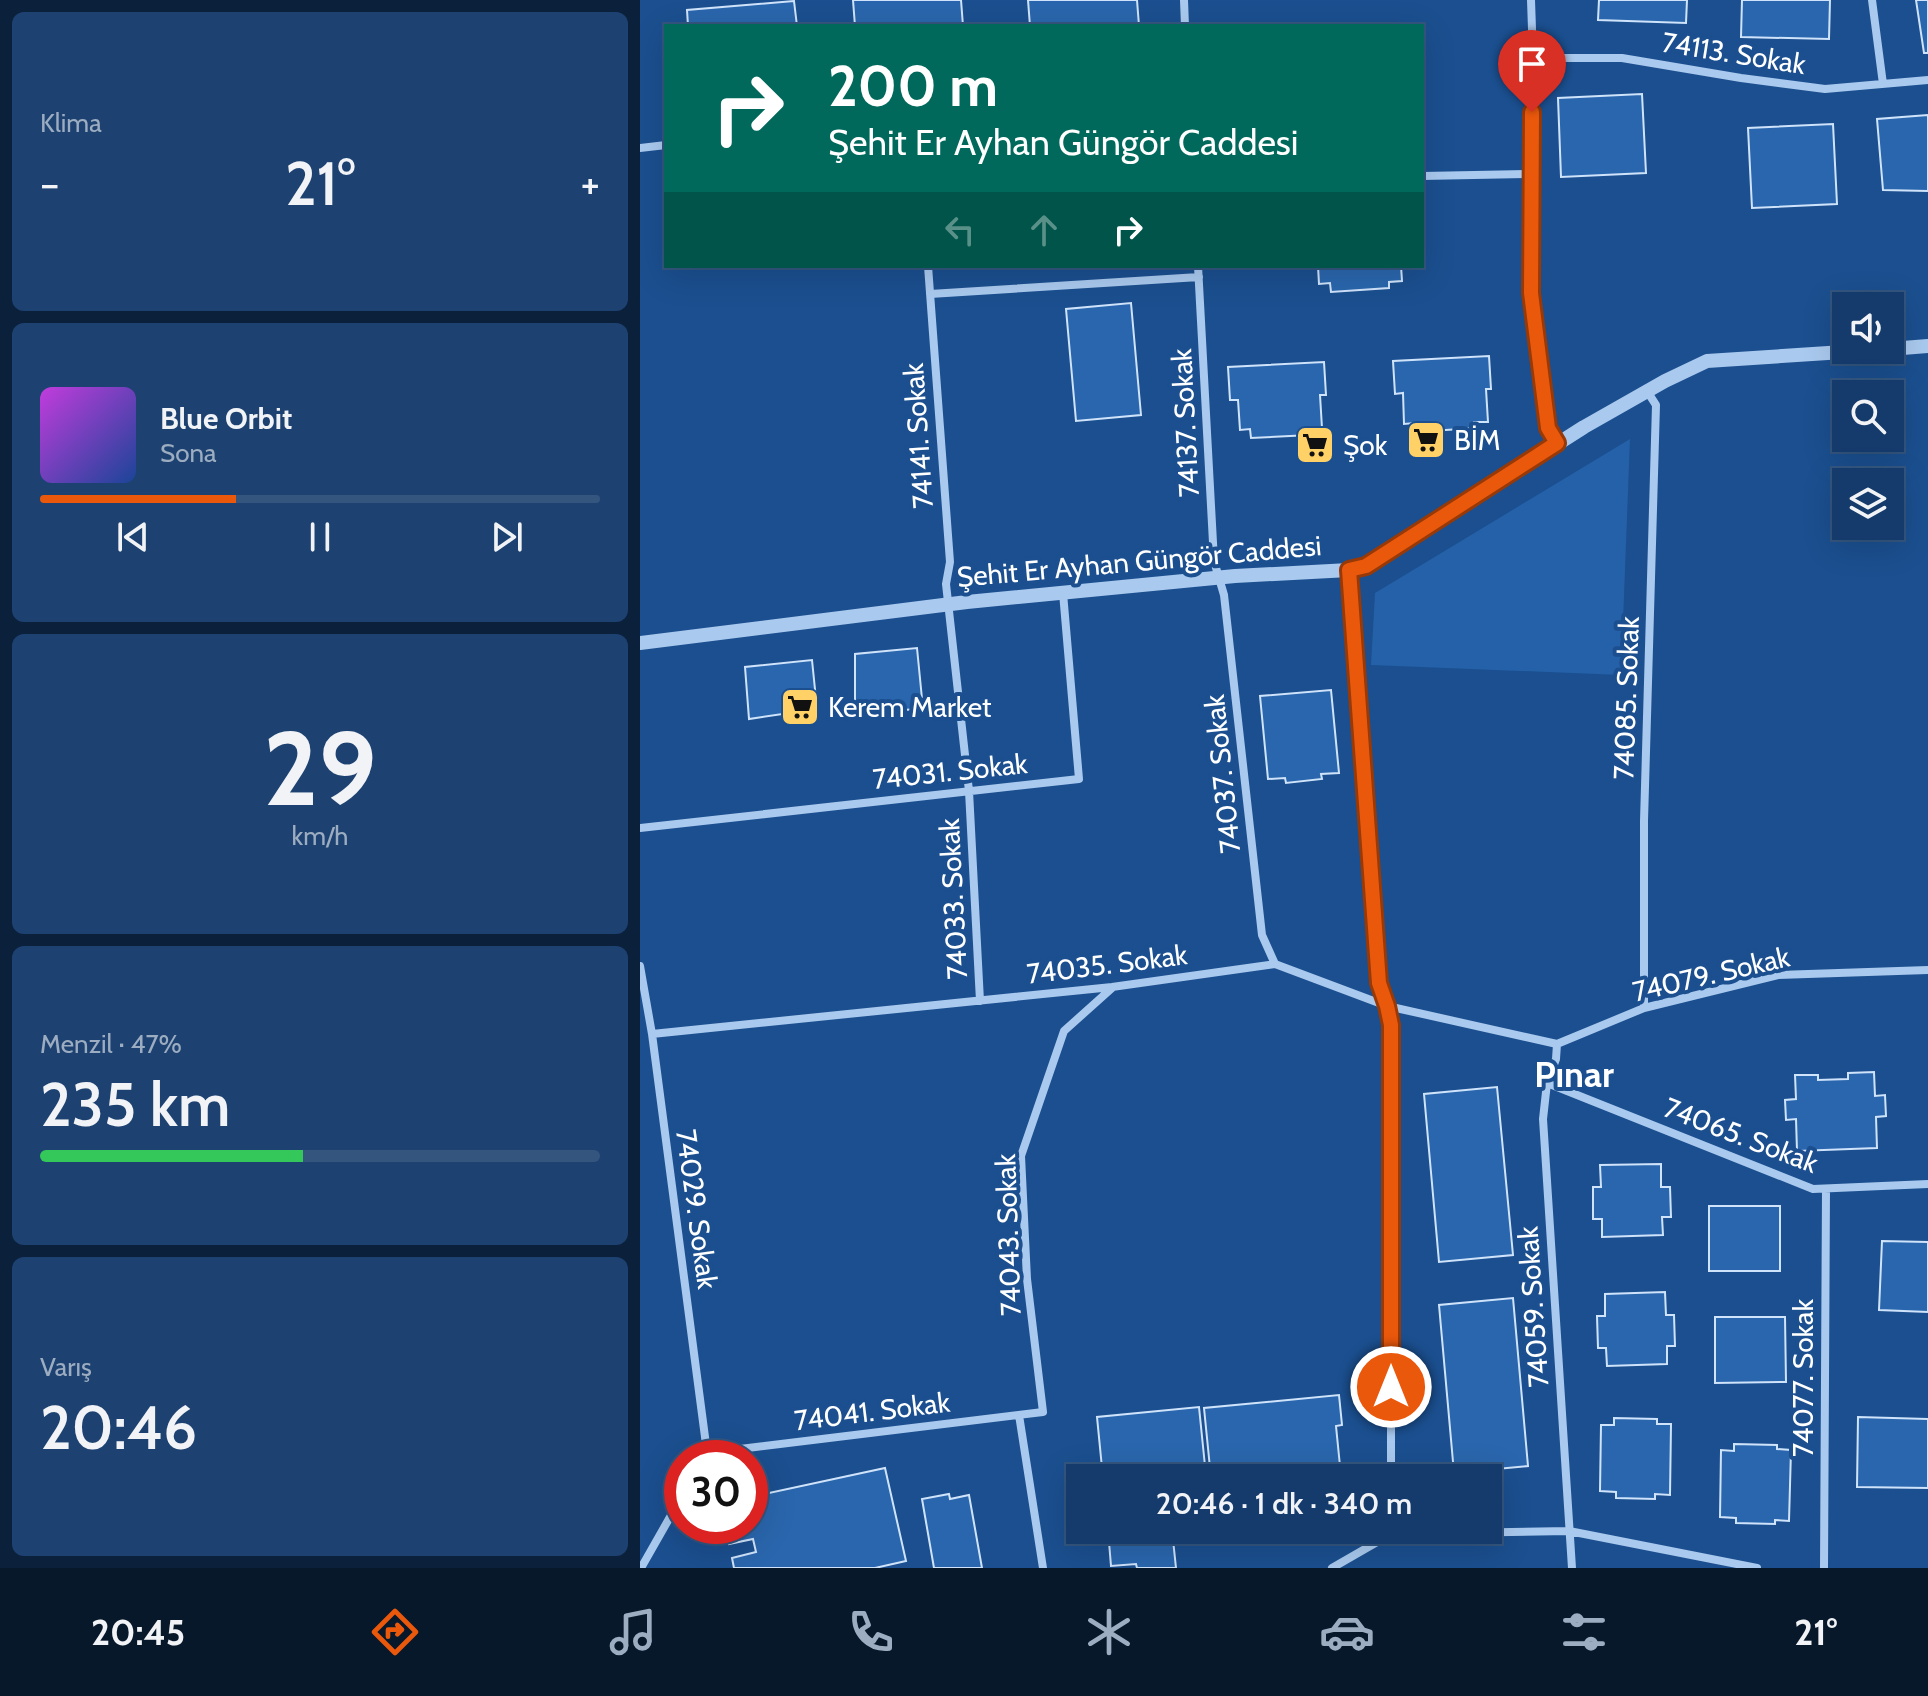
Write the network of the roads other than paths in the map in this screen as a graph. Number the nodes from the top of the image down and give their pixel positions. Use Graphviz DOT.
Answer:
graph roads {
  1 [pos="1184,0"];
  2 [pos="1531,0"];
  3 [pos="1872,0"];
  4 [pos="1185,24"];
  5 [pos="1533,58"];
  6 [pos="1928,80"];
  7 [pos="1883,84"];
  8 [pos="664,145"];
  9 [pos="640,148"];
  10 [pos="1531,174"];
  11 [pos="1424,176"];
  12 [pos="928,268"];
  13 [pos="1198,268"];
  14 [pos="1199,277"];
  15 [pos="930,294"];
  16 [pos="1928,346"];
  17 [pos="1904,348"];
  18 [pos="1832,353"];
  19 [pos="1647,391"];
  20 [pos="1557,443"];
  21 [pos="1349,570"];
  22 [pos="1220,578"];
  23 [pos="1063,593"];
  24 [pos="948,604"];
  25 [pos="640,643"];
  26 [pos="969,791"];
  27 [pos="640,828"];
  28 [pos="1275,964"];
  29 [pos="640,966"];
  30 [pos="1928,970"];
  31 [pos="1112,987"];
  32 [pos="980,1001"];
  33 [pos="1387,1006"];
  34 [pos="1644,1008"];
  35 [pos="652,1034"];
  36 [pos="1557,1044"];
  37 [pos="1547,1083"];
  38 [pos="1928,1184"];
  39 [pos="1826,1189"];
  40 [pos="1043,1412"];
  41 [pos="1019,1415"];
  42 [pos="704,1440"];
  43 [pos="768,1448"];
  44 [pos="1391,1464"];
  45 [pos="664,1528"];
  46 [pos="1502,1531"];
  47 [pos="1569,1531"];
  48 [pos="1371,1544"];
  49 [pos="641,1568"];
  50 [pos="1043,1568"];
  51 [pos="1332,1568"];
  52 [pos="1572,1568"];
  53 [pos="1757,1568"];
  54 [pos="1824,1568"];
  1 -- 4 [label="street"];
  2 -- 5 [label="street"];
  3 -- 7 [label="street"];
  5 -- 7 [label="street, 74113. Sokak"];
  5 -- 10 [label="street"];
  6 -- 7 [label="street, 74113. Sokak"];
  8 -- 9 [label="street"];
  10 -- 11 [label="street"];
  10 -- 20 [label="street"];
  12 -- 15 [label="street, 74141. Sokak"];
  13 -- 14 [label="street, 74137. Sokak"];
  14 -- 15 [label="street"];
  14 -- 22 [label="street, 74137. Sokak"];
  15 -- 24 [label="street, 74141. Sokak"];
  16 -- 17 [label="street"];
  18 -- 19 [label="street, Şehit Er Ayhan Güngör Caddesi"];
  19 -- 20 [label="street, Şehit Er Ayhan Güngör Caddesi"];
  19 -- 34 [label="street, 74085. Sokak"];
  20 -- 21 [label="street, Şehit Er Ayhan Güngör Caddesi"];
  21 -- 22 [label="street, Şehit Er Ayhan Güngör Caddesi"];
  21 -- 33 [label="street"];
  22 -- 23 [label="street, Şehit Er Ayhan Güngör Caddesi"];
  22 -- 28 [label="street, 74037. Sokak"];
  23 -- 24 [label="street, Şehit Er Ayhan Güngör Caddesi"];
  23 -- 26 [label="street, 74031. Sokak"];
  24 -- 25 [label="street, Şehit Er Ayhan Güngör Caddesi"];
  24 -- 26 [label="street, 74033. Sokak"];
  26 -- 27 [label="street, 74031. Sokak"];
  26 -- 32 [label="street, 74033. Sokak"];
  28 -- 31 [label="street, 74035. Sokak"];
  28 -- 33 [label="street, 74035. Sokak"];
  29 -- 35 [label="street, 74029. Sokak"];
  30 -- 34 [label="street, 74079. Sokak"];
  31 -- 32 [label="street, 74035. Sokak"];
  31 -- 40 [label="street, 74043. Sokak"];
  32 -- 35 [label="street, 74035. Sokak"];
  33 -- 36 [label="street, 74035. Sokak"];
  33 -- 44 [label="street"];
  34 -- 36 [label="street, 74079. Sokak"];
  35 -- 42 [label="street, 74029. Sokak"];
  36 -- 37 [label="street, 74059. Sokak"];
  37 -- 39 [label="street, 74065. Sokak"];
  37 -- 47 [label="street, 74059. Sokak"];
  38 -- 39 [label="street, 74065. Sokak"];
  39 -- 54 [label="street, 74077. Sokak"];
  40 -- 41 [label="street, 74041. Sokak"];
  41 -- 43 [label="street, 74041. Sokak"];
  41 -- 50 [label="street"];
  45 -- 49 [label="street"];
  46 -- 47 [label="street"];
  47 -- 52 [label="street, 74059. Sokak"];
  47 -- 53 [label="street"];
  48 -- 51 [label="street"];
}
